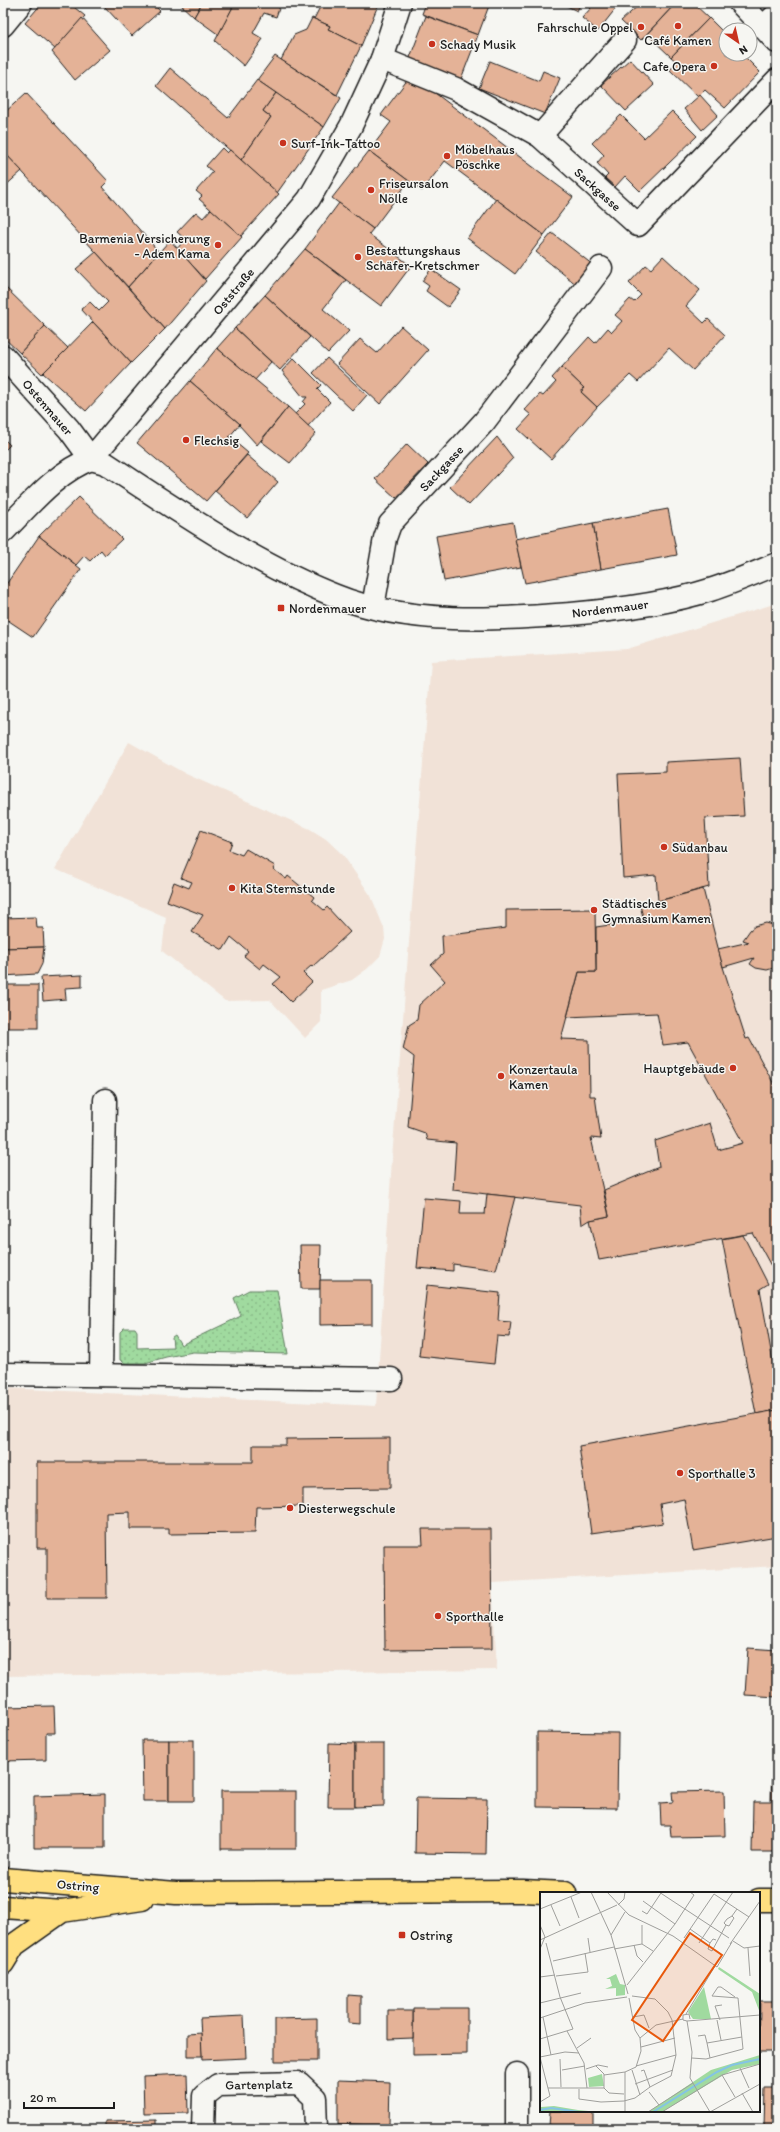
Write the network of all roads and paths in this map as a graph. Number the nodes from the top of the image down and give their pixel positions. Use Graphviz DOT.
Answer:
graph roads {
  1 [pos="21,3"];
  2 [pos="400,3"];
  3 [pos="740,3"];
  4 [pos="3,25"];
  5 [pos="772,28"];
  6 [pos="625,40"];
  7 [pos="382,60"];
  8 [pos="777,80"];
  9 [pos="540,136"];
  10 [pos="601,268"];
  11 [pos="3,356"];
  12 [pos="91,459"];
  13 [pos="3,532"];
  14 [pos="777,564"];
  15 [pos="372,607"];
  16 [pos="105,1100"];
  17 [pos="3,1374"];
  18 [pos="101,1375"];
  19 [pos="390,1378"];
  20 [pos="3,1879"];
  21 [pos="540,1892"];
  22 [pos="176,1893"];
  23 [pos="760,1900"];
  24 [pos="777,1900"];
  25 [pos="3,1907"];
  26 [pos="62,1911"];
  27 [pos="3,1963"];
  28 [pos="517,2074"];
  29 [pos="203,2129"];
  30 [pos="316,2129"];
  31 [pos="517,2129"];
  1 -- 4 [label="street"];
  2 -- 7 [label="street, Oststraße"];
  3 -- 5 [label="street"];
  6 -- 9 [label="street"];
  7 -- 9 [label="street, Sackgasse"];
  7 -- 12 [label="street, Oststraße"];
  8 -- 9 [label="street, Sackgasse"];
  10 -- 15 [label="street, Sackgasse"];
  11 -- 12 [label="street, Ostenmauer"];
  12 -- 13 [label="street, Oststraße"];
  12 -- 15 [label="street, Nordenmauer"];
  14 -- 15 [label="street, Nordenmauer"];
  16 -- 18 [label="street"];
  17 -- 18 [label="street"];
  18 -- 19 [label="street"];
  20 -- 22 [label="main road, Ostring"];
  21 -- 22 [label="main road, Ostring"];
  22 -- 26 [label="main road, Ostring"];
  23 -- 24 [label="main road"];
  25 -- 26 [label="main road"];
  26 -- 27 [label="main road, Ostring"];
  28 -- 31 [label="street"];
  29 -- 30 [label="street, Gartenplatz"];
}
